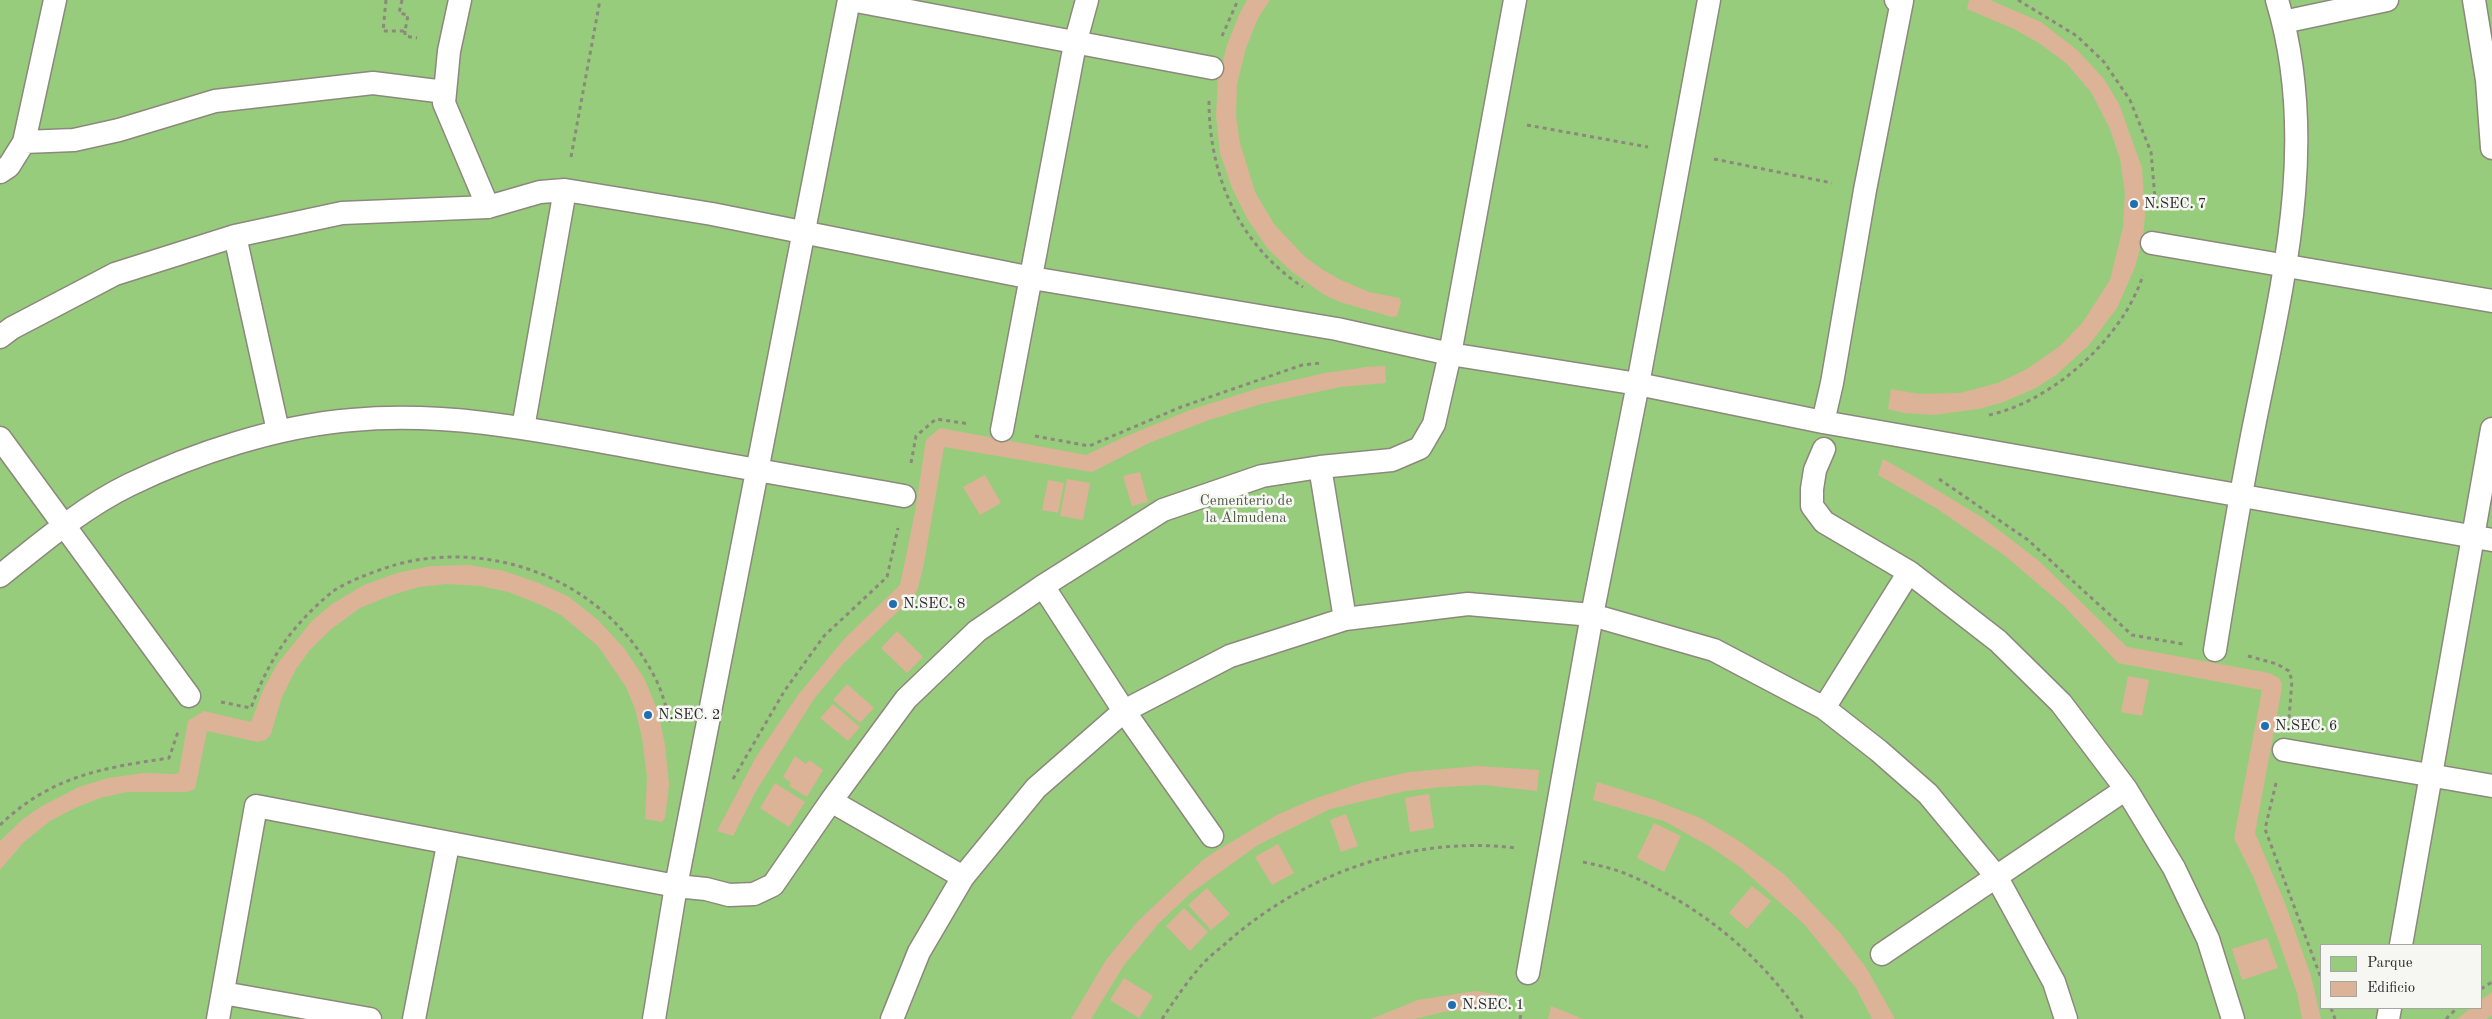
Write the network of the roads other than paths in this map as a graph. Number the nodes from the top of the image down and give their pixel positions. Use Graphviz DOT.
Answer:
graph roads {
  1 [pos="55,0"];
  2 [pos="460,0"];
  3 [pos="850,0"];
  4 [pos="1087,0"];
  5 [pos="1515,0"];
  6 [pos="1709,0"];
  7 [pos="1896,0"];
  8 [pos="2276,0"];
  9 [pos="2387,0"];
  10 [pos="2474,0"];
  11 [pos="2283,22"];
  12 [pos="1075,44"];
  13 [pos="1212,68"];
  14 [pos="445,92"];
  15 [pos="24,142"];
  16 [pos="2492,148"];
  17 [pos="0,172"];
  18 [pos="565,190"];
  19 [pos="488,207"];
  20 [pos="802,231"];
  21 [pos="235,236"];
  22 [pos="2152,243"];
  23 [pos="2286,266"];
  24 [pos="1032,278"];
  25 [pos="2492,301"];
  26 [pos="0,337"];
  27 [pos="1450,354"];
  28 [pos="1638,384"];
  29 [pos="1823,422"];
  30 [pos="523,428"];
  31 [pos="2492,429"];
  32 [pos="278,430"];
  33 [pos="1002,430"];
  34 [pos="0,438"];
  35 [pos="1824,449"];
  36 [pos="1320,467"];
  37 [pos="757,470"];
  38 [pos="904,496"];
  39 [pos="2240,496"];
  40 [pos="63,526"];
  41 [pos="2482,538"];
  42 [pos="1909,572"];
  43 [pos="0,576"];
  44 [pos="1043,586"];
  45 [pos="1592,615"];
  46 [pos="1345,619"];
  47 [pos="2215,650"];
  48 [pos="189,696"];
  49 [pos="1824,708"];
  50 [pos="1124,710"];
  51 [pos="2284,750"];
  52 [pos="2432,776"];
  53 [pos="2492,786"];
  54 [pos="2126,788"];
  55 [pos="831,801"];
  56 [pos="1212,836"];
  57 [pos="448,844"];
  58 [pos="1996,876"];
  59 [pos="962,877"];
  60 [pos="676,886"];
  61 [pos="2401,944"];
  62 [pos="1882,954"];
  63 [pos="1528,973"];
  64 [pos="223,993"];
  65 [pos="218,1019"];
  66 [pos="370,1019"];
  67 [pos="414,1019"];
  68 [pos="654,1019"];
  69 [pos="892,1019"];
  70 [pos="2066,1019"];
  71 [pos="2233,1019"];
  1 -- 15 [label="lane"];
  2 -- 14 [label="lane"];
  3 -- 12 [label="lane"];
  3 -- 20 [label="lane"];
  4 -- 12 [label="lane"];
  5 -- 27 [label="lane"];
  6 -- 28 [label="lane"];
  7 -- 29 [label="lane"];
  8 -- 11 [label="lane"];
  9 -- 11 [label="lane"];
  10 -- 16 [label="lane"];
  11 -- 23 [label="lane"];
  12 -- 13 [label="lane"];
  12 -- 24 [label="lane"];
  14 -- 15 [label="lane"];
  14 -- 19 [label="lane"];
  15 -- 17 [label="lane"];
  18 -- 19 [label="lane"];
  18 -- 20 [label="lane"];
  18 -- 30 [label="lane"];
  19 -- 21 [label="lane"];
  20 -- 24 [label="lane"];
  20 -- 37 [label="lane"];
  21 -- 26 [label="lane"];
  21 -- 32 [label="lane"];
  22 -- 23 [label="lane"];
  23 -- 25 [label="lane"];
  23 -- 39 [label="lane"];
  24 -- 27 [label="lane"];
  24 -- 33 [label="lane"];
  27 -- 28 [label="lane"];
  27 -- 36 [label="lane"];
  28 -- 29 [label="lane"];
  28 -- 45 [label="lane"];
  29 -- 39 [label="lane"];
  30 -- 32 [label="lane"];
  30 -- 37 [label="lane"];
  31 -- 41 [label="lane"];
  32 -- 40 [label="lane"];
  34 -- 40 [label="lane"];
  35 -- 42 [label="lane"];
  36 -- 44 [label="lane"];
  36 -- 46 [label="lane"];
  37 -- 38 [label="lane"];
  37 -- 60 [label="lane"];
  39 -- 41 [label="lane"];
  39 -- 47 [label="lane"];
  40 -- 43 [label="lane"];
  40 -- 48 [label="lane"];
  41 -- 52 [label="lane"];
  42 -- 49 [label="lane"];
  42 -- 54 [label="lane"];
  44 -- 50 [label="lane"];
  44 -- 55 [label="lane"];
  45 -- 46 [label="lane"];
  45 -- 49 [label="lane"];
  45 -- 63 [label="lane"];
  46 -- 50 [label="lane"];
  49 -- 58 [label="lane"];
  50 -- 56 [label="lane"];
  50 -- 59 [label="lane"];
  51 -- 52 [label="lane"];
  52 -- 53 [label="lane"];
  52 -- 61 [label="lane"];
  54 -- 58 [label="lane"];
  54 -- 71 [label="lane"];
  55 -- 59 [label="lane"];
  55 -- 60 [label="lane"];
  57 -- 60 [label="lane"];
  57 -- 64 [label="lane"];
  57 -- 67 [label="lane"];
  58 -- 62 [label="lane"];
  58 -- 70 [label="lane"];
  59 -- 69 [label="lane"];
  60 -- 68 [label="lane"];
  64 -- 65 [label="lane"];
  64 -- 66 [label="lane"];
}
